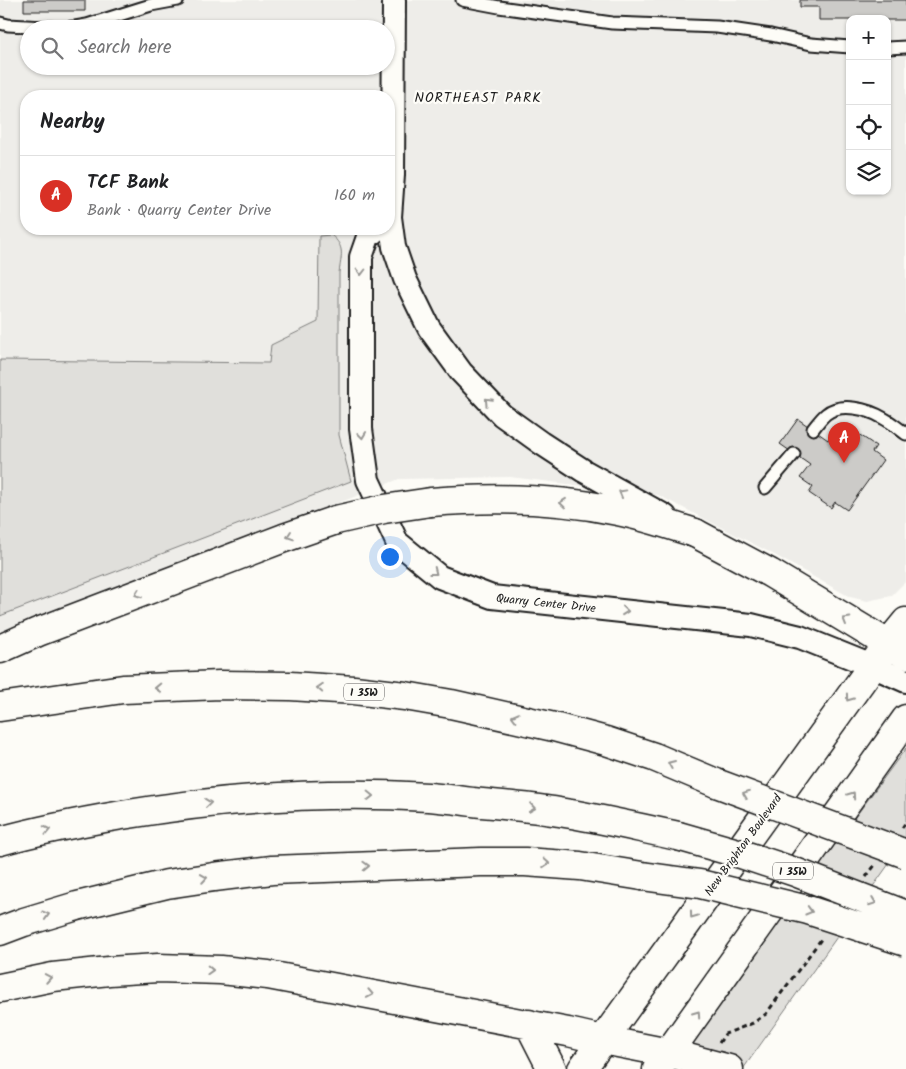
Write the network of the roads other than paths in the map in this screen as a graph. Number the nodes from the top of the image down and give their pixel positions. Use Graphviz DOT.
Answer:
graph roads {
  1 [pos="178,0"];
  2 [pos="394,0"];
  3 [pos="462,0"];
  4 [pos="102,20"];
  5 [pos="394,20"];
  6 [pos="0,22"];
  7 [pos="20,26"];
  8 [pos="846,46"];
  9 [pos="906,47"];
  10 [pos="891,48"];
  11 [pos="394,75"];
  12 [pos="393,90"];
  13 [pos="370,235"];
  14 [pos="390,235"];
  15 [pos="813,429"];
  16 [pos="906,434"];
  17 [pos="794,454"];
  18 [pos="765,488"];
  19 [pos="695,533"];
  20 [pos="906,622"];
  21 [pos="0,648"];
  22 [pos="897,649"];
  23 [pos="872,666"];
  24 [pos="906,681"];
  25 [pos="0,707"];
  26 [pos="906,719"];
  27 [pos="0,841"];
  28 [pos="903,842"];
  29 [pos="906,915"];
  30 [pos="0,930"];
  31 [pos="906,942"];
  32 [pos="0,988"];
  33 [pos="528,1024"];
  34 [pos="603,1040"];
  35 [pos="722,1059"];
  36 [pos="663,1061"];
  37 [pos="552,1069"];
  38 [pos="582,1069"];
  1 -- 4 [label="lane"];
  2 -- 5 [label="street, Quarry Center Drive"];
  3 -- 8 [label="lane"];
  6 -- 7 [label="lane"];
  9 -- 10 [label="lane"];
  11 -- 12 [label="street, Quarry Center Drive"];
  13 -- 23 [label="street, Quarry Center Drive, one-way"];
  19 -- 14 [label="street, Quarry Center Drive, one-way"];
  15 -- 16 [label="lane"];
  17 -- 18 [label="lane"];
  19 -- 21 [label="main road, one-way, bridge"];
  22 -- 19 [label="main road, Quarry Center Drive, one-way"];
  20 -- 22 [label="main road, New Brighton Boulevard"];
  22 -- 23 [label="main road, New Brighton Boulevard"];
  23 -- 24 [label="street, Quarry Center Drive"];
  23 -- 34 [label="main road, New Brighton Boulevard, one-way"];
  28 -- 25 [label="main road, I 35W, one-way, bridge"];
  36 -- 26 [label="main road, one-way"];
  27 -- 29 [label="main road, I 35W, one-way, bridge"];
  30 -- 31 [label="main road, one-way, bridge"];
  32 -- 33 [label="main road, one-way"];
  33 -- 34 [label="main road"];
  33 -- 37 [label="main road"];
  34 -- 36 [label="main road"];
  34 -- 38 [label="main road, New Brighton Boulevard"];
  35 -- 36 [label="main road"];
}
